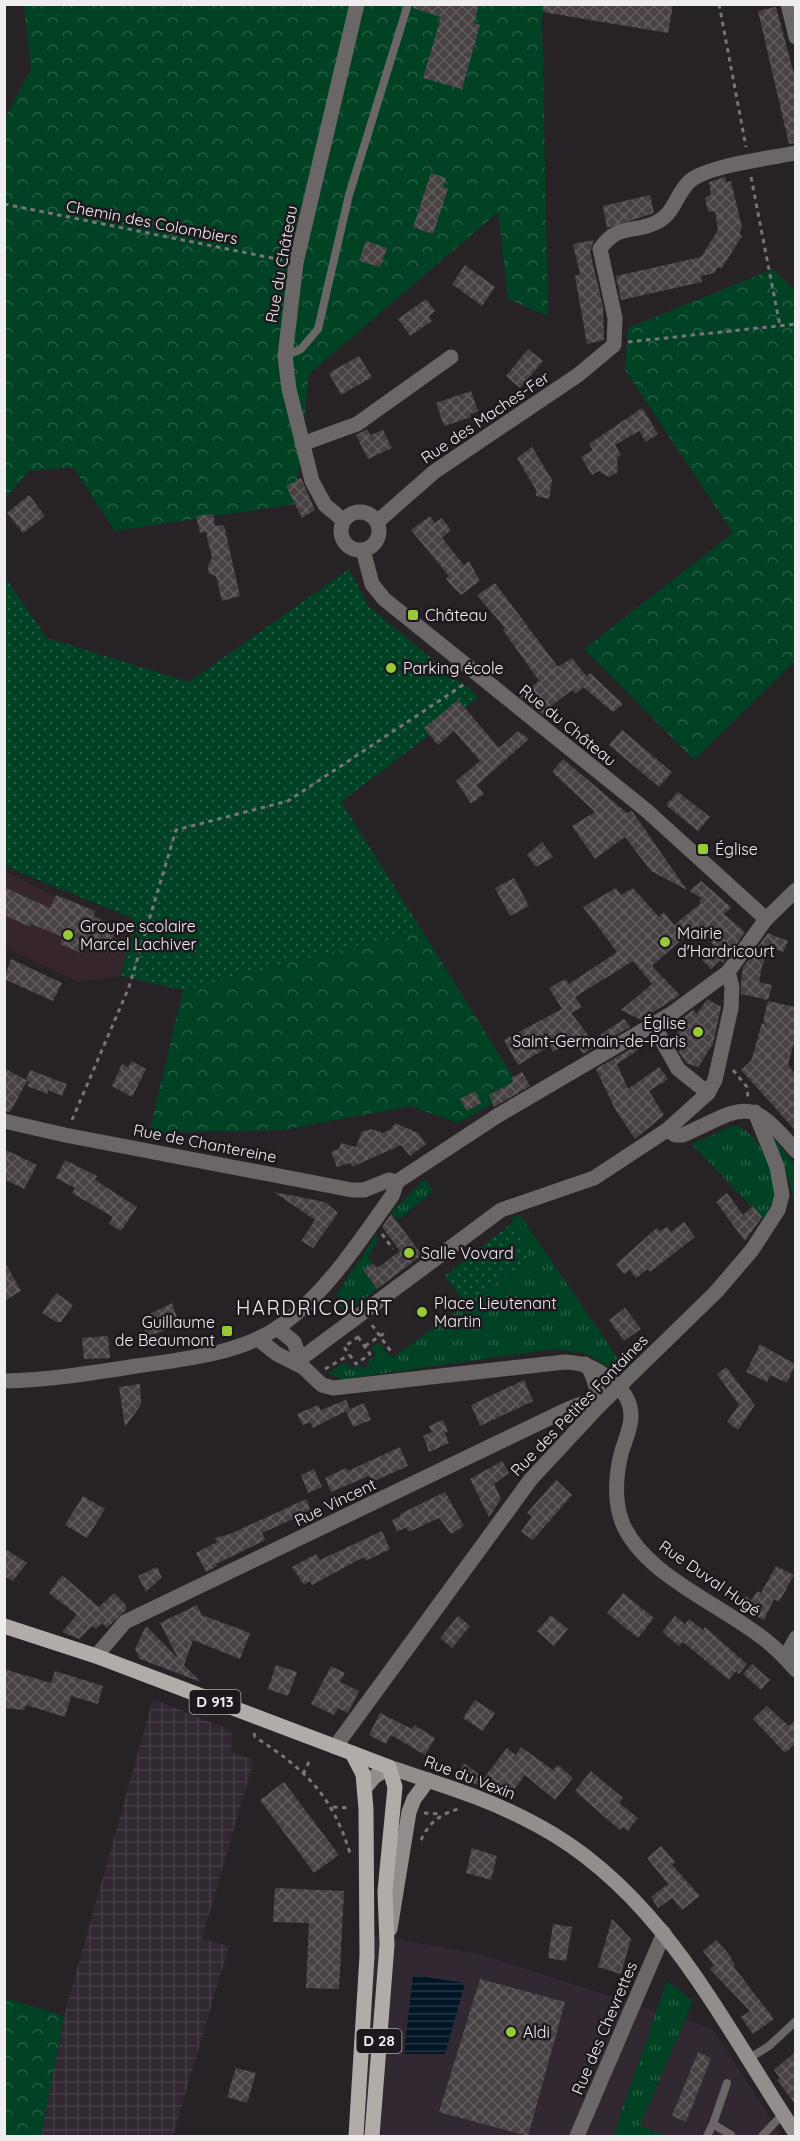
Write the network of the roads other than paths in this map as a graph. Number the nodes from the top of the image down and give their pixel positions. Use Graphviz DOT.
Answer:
graph roads {
  1 [pos="357,4"];
  2 [pos="408,4"];
  3 [pos="788,4"];
  4 [pos="795,37"];
  5 [pos="795,153"];
  6 [pos="285,356"];
  7 [pos="451,357"];
  8 [pos="302,444"];
  9 [pos="344,520"];
  10 [pos="377,522"];
  11 [pos="363,550"];
  12 [pos="795,890"];
  13 [pos="766,919"];
  14 [pos="728,972"];
  15 [pos="654,1026"];
  16 [pos="708,1092"];
  17 [pos="755,1112"];
  18 [pos="4,1120"];
  19 [pos="667,1130"];
  20 [pos="795,1151"];
  21 [pos="397,1182"];
  22 [pos="277,1328"];
  23 [pos="258,1339"];
  24 [pos="585,1364"];
  25 [pos="303,1366"];
  26 [pos="4,1381"];
  27 [pos="618,1388"];
  28 [pos="602,1403"];
  29 [pos="4,1626"];
  30 [pos="795,1638"];
  31 [pos="96,1656"];
  32 [pos="790,1664"];
  33 [pos="335,1747"];
  34 [pos="352,1753"];
  35 [pos="389,1767"];
  36 [pos="428,1780"];
  37 [pos="365,1788"];
  38 [pos="664,1933"];
  39 [pos="387,1945"];
  40 [pos="795,2021"];
  41 [pos="748,2059"];
  42 [pos="727,2083"];
  43 [pos="783,2114"];
  44 [pos="713,2124"];
  45 [pos="795,2134"];
  46 [pos="731,2135"];
  47 [pos="356,2136"];
  48 [pos="372,2136"];
  49 [pos="577,2136"];
  50 [pos="707,2136"];
  51 [pos="762,2136"];
  1 -- 6 [label="street, Rue du Château"];
  2 -- 6 [label="lane"];
  3 -- 4 [label="street"];
  5 -- 10 [label="street, Rue des Maches-Fer"];
  6 -- 8 [label="street, Rue du Château"];
  7 -- 8 [label="street"];
  8 -- 9 [label="street, Rue du Château"];
  9 -- 10 [label="street"];
  9 -- 11 [label="street"];
  10 -- 11 [label="street"];
  11 -- 13 [label="street, Rue du Château"];
  12 -- 13 [label="street"];
  13 -- 14 [label="street"];
  14 -- 15 [label="street"];
  14 -- 16 [label="street"];
  15 -- 16 [label="street"];
  15 -- 21 [label="street"];
  16 -- 19 [label="street"];
  17 -- 19 [label="street"];
  17 -- 20 [label="street"];
  17 -- 27 [label="street, Rue des Petites Fontaines"];
  18 -- 21 [label="street, Rue de Chantereine"];
  19 -- 25 [label="street"];
  21 -- 22 [label="street"];
  22 -- 23 [label="street"];
  22 -- 25 [label="street"];
  23 -- 25 [label="street"];
  23 -- 26 [label="street"];
  24 -- 25 [label="street"];
  24 -- 27 [label="street, Rue Duval Hugé"];
  24 -- 28 [label="street"];
  27 -- 28 [label="street, Rue des Petites Fontaines"];
  27 -- 32 [label="street, Rue Duval Hugé"];
  28 -- 31 [label="street, Rue Vincent"];
  28 -- 33 [label="street, Rue des Petites Fontaines"];
  29 -- 31 [label="main road, Rue du Vexin / D 913"];
  30 -- 32 [label="street"];
  31 -- 33 [label="main road, Rue du Vexin / D 913"];
  33 -- 34 [label="main road, Rue du Vexin / D 913"];
  34 -- 35 [label="main road, Rue du Vexin / D 913"];
  34 -- 37 [label="main road, D 28"];
  35 -- 36 [label="main road, Rue du Vexin / D 913"];
  35 -- 37 [label="main road"];
  35 -- 39 [label="main road, D 28"];
  36 -- 38 [label="main road, Rue du Vexin / D 913"];
  36 -- 39 [label="main road"];
  37 -- 47 [label="main road, D 28"];
  38 -- 41 [label="main road, Rue du Vexin / D 913"];
  38 -- 49 [label="street, Rue des Chevrettes"];
  39 -- 48 [label="main road, D 28"];
  40 -- 41 [label="lane"];
  41 -- 43 [label="main road, Rue du Vexin / D 913"];
  42 -- 44 [label="lane"];
  43 -- 45 [label="main road, Rue du Vexin / D 913"];
  43 -- 51 [label="lane"];
  44 -- 46 [label="lane"];
  44 -- 50 [label="lane"];
}
